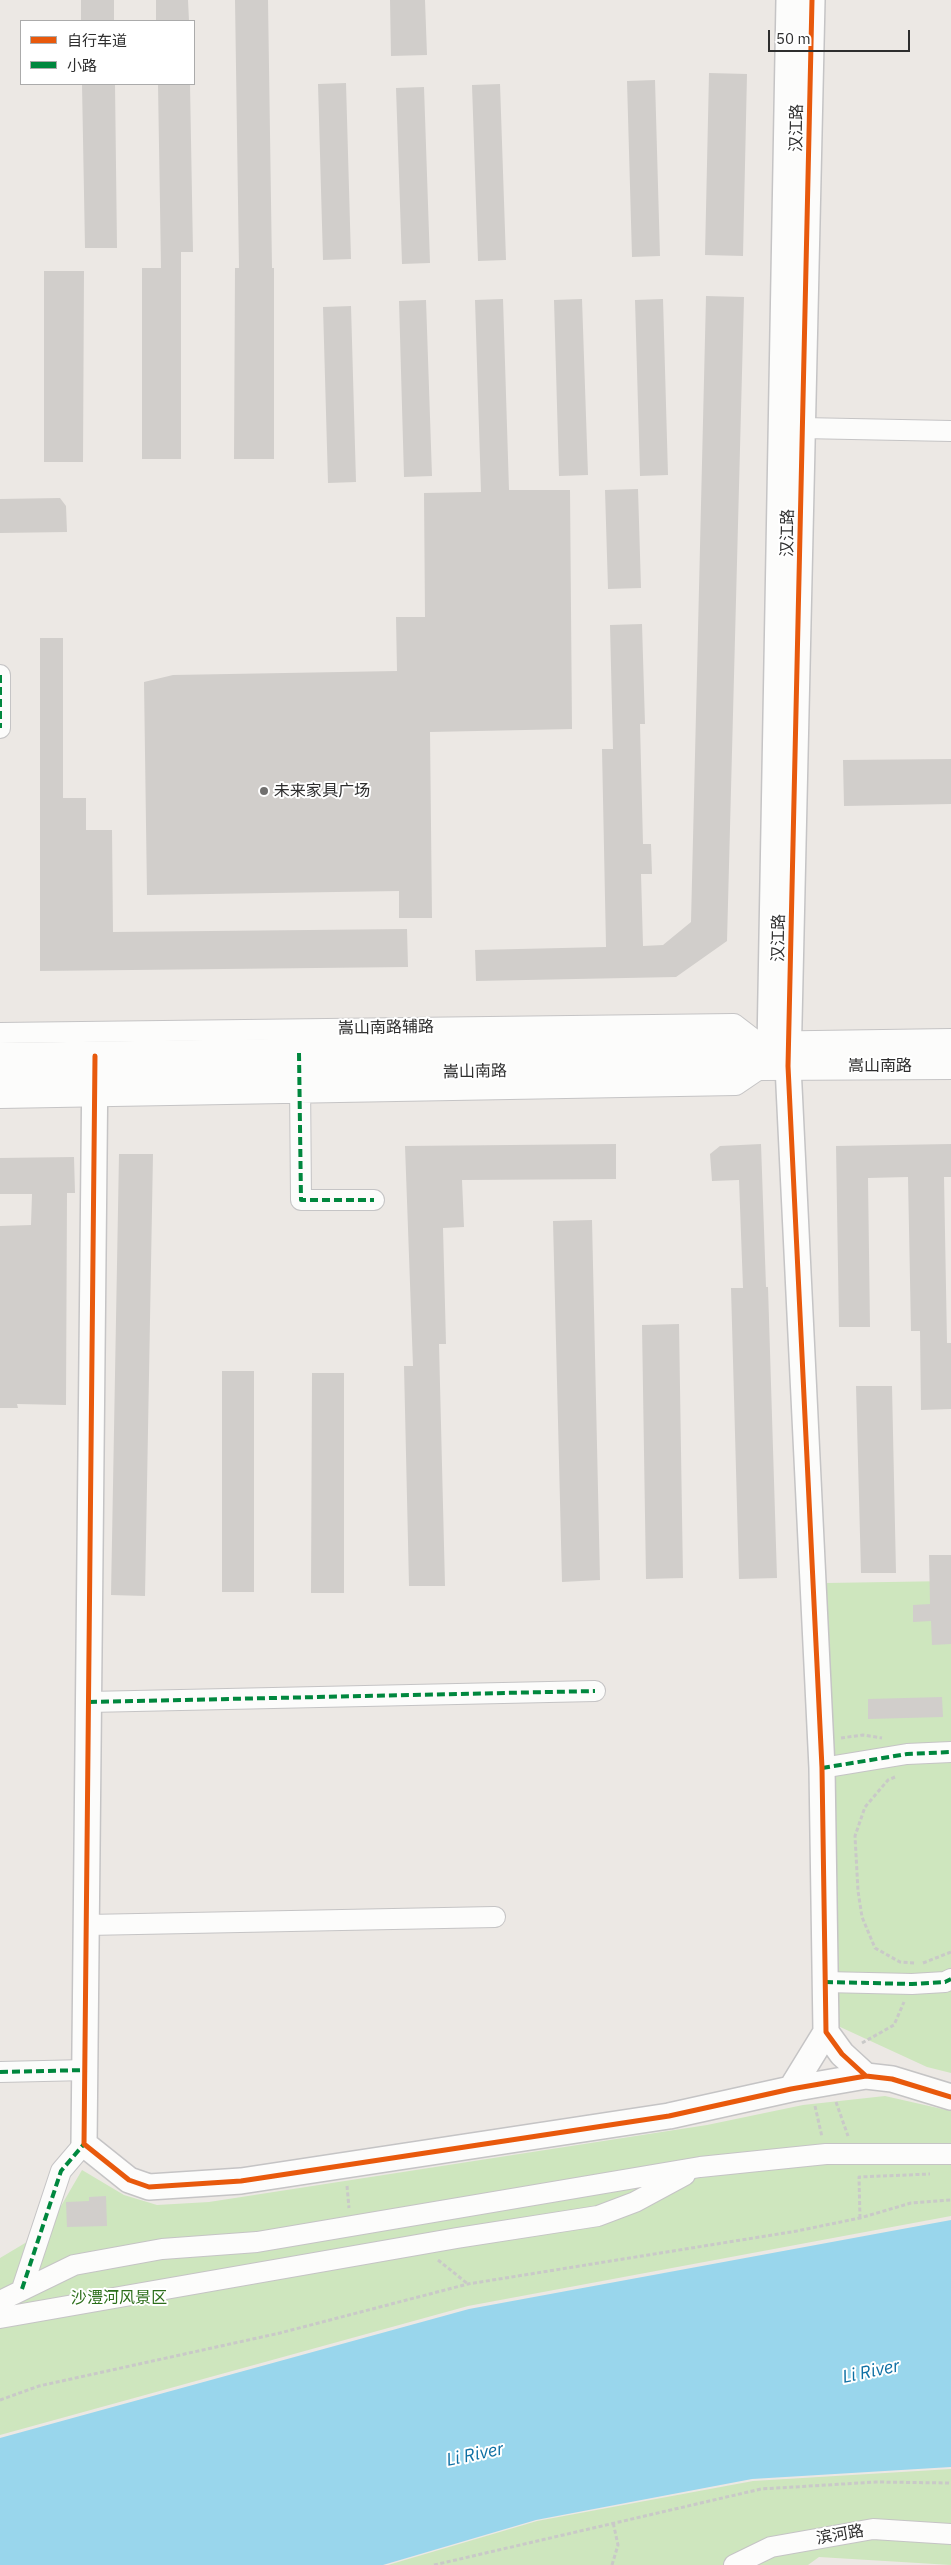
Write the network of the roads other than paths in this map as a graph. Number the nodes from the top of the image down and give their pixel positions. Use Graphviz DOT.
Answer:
graph roads {
  1 [pos="789,0"];
  2 [pos="812,0"];
  3 [pos="802,428"];
  4 [pos="951,431"];
  5 [pos="0,675"];
  6 [pos="0,728"];
  7 [pos="3,1041"];
  8 [pos="951,1043"];
  9 [pos="775,1055"];
  10 [pos="951,1065"];
  11 [pos="300,1074"];
  12 [pos="95,1077"];
  13 [pos="0,1080"];
  14 [pos="0,1098"];
  15 [pos="374,1200"];
  16 [pos="595,1691"];
  17 [pos="89,1702"];
  18 [pos="951,1752"];
  19 [pos="822,1768"];
  20 [pos="495,1917"];
  21 [pos="88,1925"];
  22 [pos="951,1979"];
  23 [pos="825,1982"];
  24 [pos="826,2032"];
  25 [pos="86,2070"];
  26 [pos="0,2072"];
  27 [pos="866,2076"];
  28 [pos="811,2086"];
  29 [pos="951,2097"];
  30 [pos="84,2144"];
  31 [pos="951,2154"];
  32 [pos="700,2167"];
  33 [pos="22,2289"];
  34 [pos="0,2301"];
  35 [pos="0,2318"];
  36 [pos="951,2534"];
  37 [pos="734,2565"];
  1 -- 9 [label="street, 汉江路"];
  2 -- 3 [label="street, 汉江路"];
  3 -- 4 [label="street"];
  3 -- 9 [label="street, 汉江路"];
  5 -- 6 [label="street"];
  7 -- 9 [label="street, 嵩山南路辅路"];
  7 -- 12 [label="main road, 嵩山南路"];
  8 -- 9 [label="main road, 嵩山南路"];
  9 -- 10 [label="main road, 嵩山南路"];
  9 -- 11 [label="main road, 嵩山南路"];
  9 -- 11 [label="street"];
  9 -- 19 [label="street"];
  11 -- 12 [label="main road, 嵩山南路"];
  11 -- 12 [label="street"];
  11 -- 15 [label="street"];
  12 -- 13 [label="main road, 嵩山南路"];
  12 -- 14 [label="street"];
  12 -- 17 [label="street"];
  16 -- 17 [label="street"];
  17 -- 21 [label="street"];
  18 -- 19 [label="street"];
  19 -- 23 [label="street"];
  20 -- 21 [label="street"];
  21 -- 25 [label="street"];
  22 -- 23 [label="street"];
  23 -- 24 [label="street"];
  24 -- 27 [label="street"];
  24 -- 28 [label="street"];
  25 -- 26 [label="street"];
  25 -- 30 [label="street"];
  27 -- 28 [label="street"];
  27 -- 29 [label="street"];
  28 -- 30 [label="street"];
  30 -- 33 [label="street"];
  31 -- 32 [label="street"];
  32 -- 33 [label="street"];
  32 -- 35 [label="street"];
  33 -- 34 [label="street"];
  36 -- 37 [label="street, 滨河路"];
}
